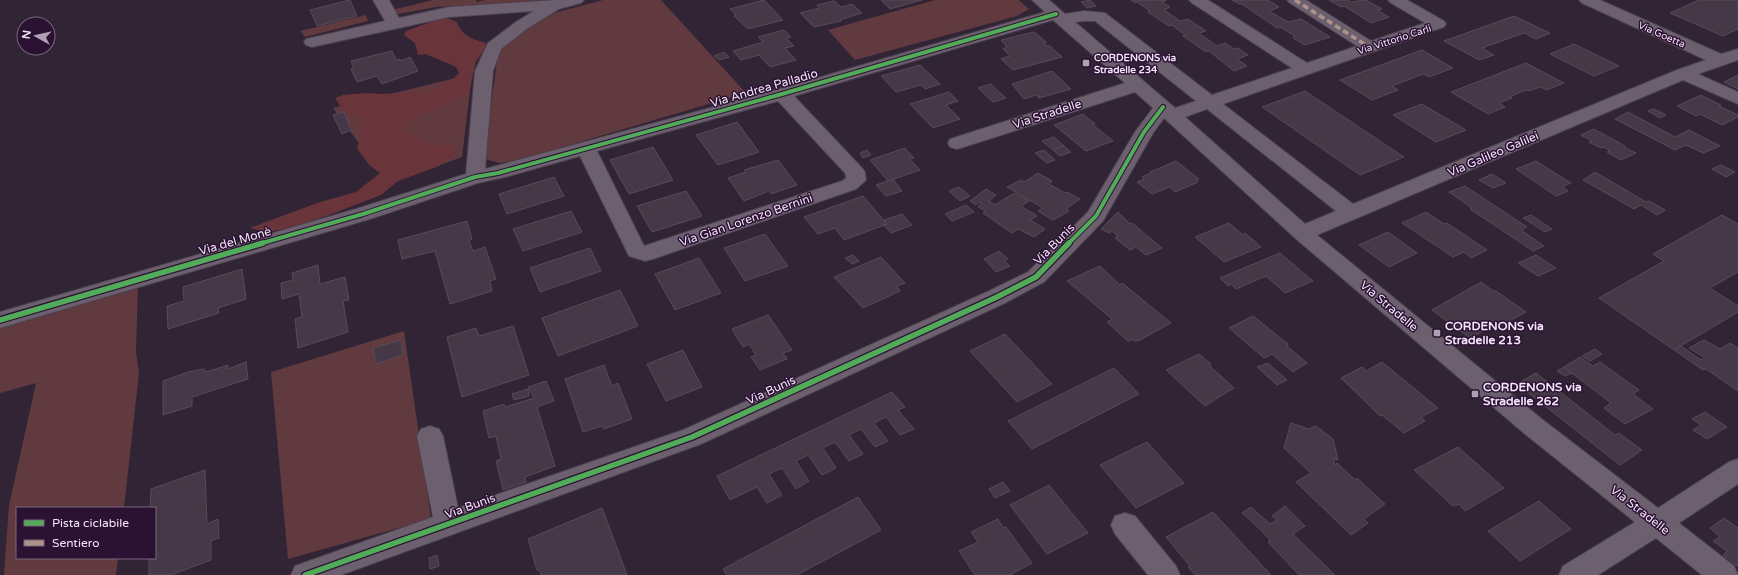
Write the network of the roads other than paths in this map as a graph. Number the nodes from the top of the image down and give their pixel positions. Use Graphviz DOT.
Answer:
graph roads {
  1 [pos="381,0"];
  2 [pos="1040,0"];
  3 [pos="1197,0"];
  4 [pos="1295,0"];
  5 [pos="1396,0"];
  6 [pos="1587,0"];
  7 [pos="566,2"];
  8 [pos="1059,17"];
  9 [pos="394,24"];
  10 [pos="312,42"];
  11 [pos="1369,47"];
  12 [pos="1730,57"];
  13 [pos="1304,69"];
  14 [pos="1683,74"];
  15 [pos="1138,85"];
  16 [pos="782,94"];
  17 [pos="1738,99"];
  18 [pos="1209,102"];
  19 [pos="1168,111"];
  20 [pos="957,143"];
  21 [pos="586,148"];
  22 [pos="475,177"];
  23 [pos="1351,213"];
  24 [pos="1302,233"];
  25 [pos="0,320"];
  26 [pos="430,436"];
  27 [pos="1738,470"];
  28 [pos="1657,523"];
  29 [pos="448,524"];
  30 [pos="1125,526"];
  31 [pos="305,575"];
  32 [pos="1166,575"];
  33 [pos="1573,575"];
  34 [pos="1724,575"];
  1 -- 9 [label="street"];
  2 -- 8 [label="street, Via Stradelle"];
  3 -- 13 [label="street"];
  4 -- 11 [label="street"];
  5 -- 11 [label="street, Via Vittorio Carli"];
  6 -- 12 [label="street, Via Goetta"];
  7 -- 9 [label="street"];
  7 -- 22 [label="street"];
  8 -- 15 [label="street, Via Stradelle"];
  8 -- 16 [label="street, Via Andrea Palladio"];
  8 -- 18 [label="street, Via Andrea Palladio"];
  9 -- 10 [label="street"];
  11 -- 13 [label="street, Via Vittorio Carli"];
  12 -- 14 [label="street, Via Galileo Galilei"];
  13 -- 18 [label="street, Via Vittorio Carli"];
  14 -- 17 [label="street"];
  14 -- 23 [label="street, Via Galileo Galilei"];
  15 -- 19 [label="street, Via Stradelle"];
  15 -- 20 [label="street, Via Stradelle"];
  16 -- 21 [label="street, Via Andrea Palladio"];
  16 -- 21 [label="street, Via Gian Lorenzo Bernini"];
  18 -- 19 [label="street, Via Vittorio Carli"];
  18 -- 23 [label="street, Via Andrea Palladio"];
  19 -- 24 [label="street, Via Stradelle"];
  19 -- 29 [label="street, Via Bunis"];
  21 -- 22 [label="street, Via Andrea Palladio"];
  22 -- 25 [label="street, Via del Monè"];
  23 -- 24 [label="street, Via Galileo Galilei"];
  24 -- 28 [label="street, Via Stradelle"];
  26 -- 29 [label="street"];
  27 -- 28 [label="street"];
  28 -- 33 [label="street"];
  28 -- 34 [label="street, Via Stradelle"];
  29 -- 31 [label="street, Via Bunis"];
  30 -- 32 [label="street"];
}
